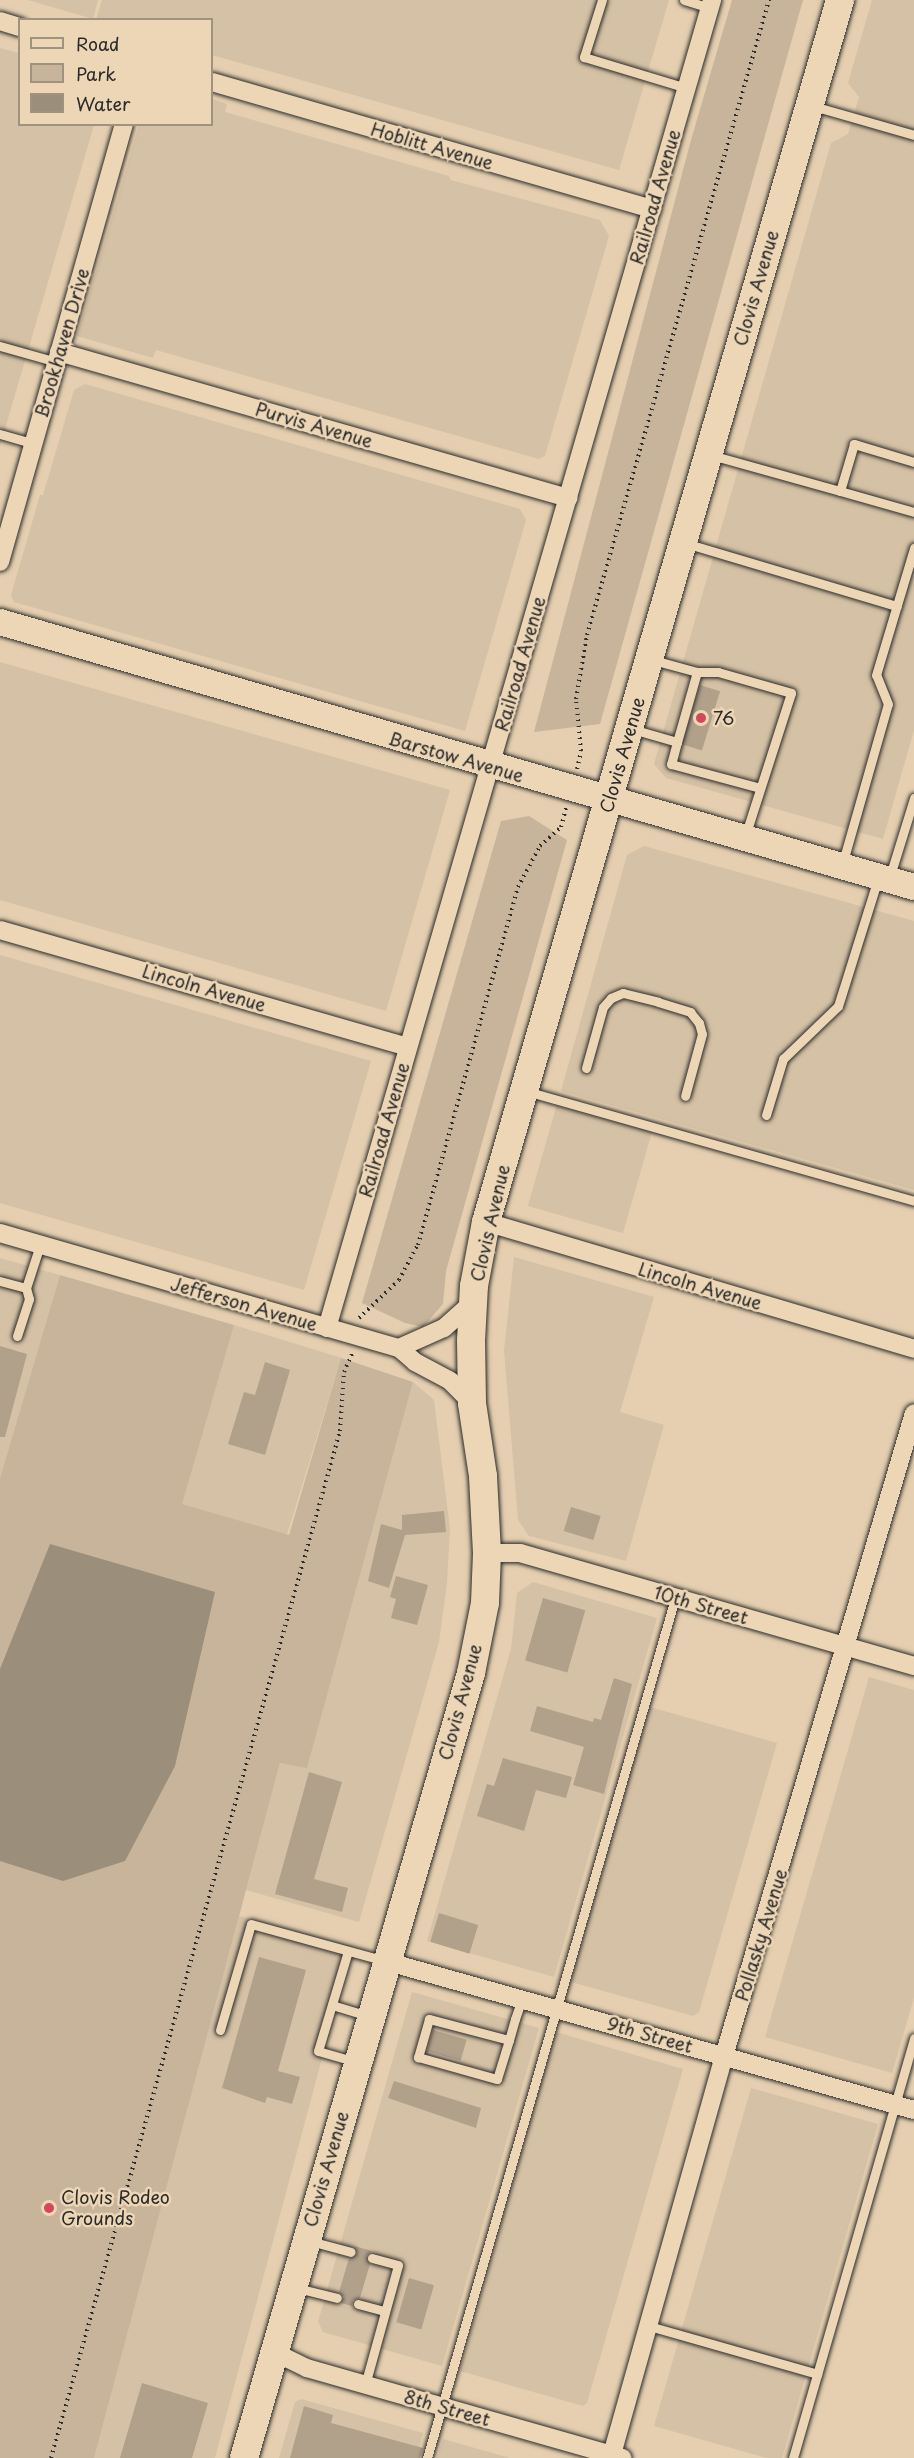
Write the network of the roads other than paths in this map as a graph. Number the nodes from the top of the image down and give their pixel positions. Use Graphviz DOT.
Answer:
graph roads {
  1 [pos="602,0"];
  2 [pos="684,0"];
  3 [pos="840,0"];
  4 [pos="711,4"];
  5 [pos="0,21"];
  6 [pos="18,26"];
  7 [pos="213,82"];
  8 [pos="687,88"];
  9 [pos="809,105"];
  10 [pos="123,126"];
  11 [pos="914,135"];
  12 [pos="652,209"];
  13 [pos="0,346"];
  14 [pos="58,357"];
  15 [pos="0,434"];
  16 [pos="34,444"];
  17 [pos="708,454"];
  18 [pos="914,462"];
  19 [pos="840,491"];
  20 [pos="568,498"];
  21 [pos="914,512"];
  22 [pos="683,543"];
  23 [pos="914,548"];
  24 [pos="1,557"];
  25 [pos="897,606"];
  26 [pos="0,622"];
  27 [pos="649,659"];
  28 [pos="697,672"];
  29 [pos="629,729"];
  30 [pos="677,742"];
  31 [pos="490,767"];
  32 [pos="760,788"];
  33 [pos="914,798"];
  34 [pos="609,801"];
  35 [pos="744,840"];
  36 [pos="841,867"];
  37 [pos="883,879"];
  38 [pos="914,887"];
  39 [pos="0,930"];
  40 [pos="408,1047"];
  41 [pos="586,1068"];
  42 [pos="525,1091"];
  43 [pos="685,1096"];
  44 [pos="766,1115"];
  45 [pos="914,1201"];
  46 [pos="486,1222"];
  47 [pos="0,1233"];
  48 [pos="40,1245"];
  49 [pos="0,1281"];
  50 [pos="26,1288"];
  51 [pos="473,1302"];
  52 [pos="327,1328"];
  53 [pos="17,1336"];
  54 [pos="399,1348"];
  55 [pos="914,1349"];
  56 [pos="472,1403"];
  57 [pos="914,1413"];
  58 [pos="910,1438"];
  59 [pos="487,1553"];
  60 [pos="675,1598"];
  61 [pos="846,1646"];
  62 [pos="914,1666"];
  63 [pos="348,1952"];
  64 [pos="385,1961"];
  65 [pos="522,1999"];
  66 [pos="332,2006"];
  67 [pos="557,2008"];
  68 [pos="369,2016"];
  69 [pos="220,2030"];
  70 [pos="914,2038"];
  71 [pos="509,2040"];
  72 [pos="724,2056"];
  73 [pos="356,2062"];
  74 [pos="895,2105"];
  75 [pos="914,2110"];
  76 [pos="306,2240"];
  77 [pos="351,2252"];
  78 [pos="372,2258"];
  79 [pos="292,2286"];
  80 [pos="337,2298"];
  81 [pos="358,2304"];
  82 [pos="386,2312"];
  83 [pos="649,2326"];
  84 [pos="274,2352"];
  85 [pos="817,2374"];
  86 [pos="365,2385"];
  87 [pos="442,2407"];
  88 [pos="615,2457"];
  89 [pos="244,2458"];
  90 [pos="427,2458"];
  91 [pos="793,2458"];
  1 -- 8 [label="lane"];
  2 -- 4 [label="lane"];
  3 -- 9 [label="main road, Clovis Avenue"];
  4 -- 8 [label="street, Railroad Avenue"];
  5 -- 6 [label="street"];
  7 -- 12 [label="street, Hoblitt Avenue"];
  8 -- 12 [label="street, Railroad Avenue"];
  9 -- 11 [label="lane"];
  9 -- 17 [label="main road, Clovis Avenue"];
  10 -- 14 [label="street, Brookhaven Drive"];
  12 -- 20 [label="street, Railroad Avenue"];
  13 -- 14 [label="lane"];
  14 -- 16 [label="street, Brookhaven Drive"];
  14 -- 20 [label="street, Purvis Avenue"];
  15 -- 16 [label="lane"];
  16 -- 24 [label="street, Brookhaven Drive"];
  17 -- 19 [label="lane"];
  17 -- 22 [label="main road, Clovis Avenue"];
  18 -- 19 [label="lane"];
  19 -- 21 [label="lane"];
  20 -- 31 [label="street, Railroad Avenue"];
  22 -- 25 [label="lane"];
  22 -- 27 [label="main road, Clovis Avenue"];
  23 -- 25 [label="lane"];
  25 -- 36 [label="lane"];
  26 -- 31 [label="main road, Barstow Avenue"];
  27 -- 28 [label="lane"];
  27 -- 29 [label="main road, Clovis Avenue"];
  28 -- 30 [label="lane"];
  28 -- 32 [label="lane"];
  29 -- 30 [label="lane"];
  29 -- 34 [label="main road, Clovis Avenue"];
  30 -- 32 [label="lane"];
  31 -- 34 [label="main road, Barstow Avenue"];
  31 -- 40 [label="street, Railroad Avenue"];
  32 -- 35 [label="lane"];
  33 -- 37 [label="lane"];
  34 -- 35 [label="main road, Barstow Avenue"];
  34 -- 42 [label="main road, Clovis Avenue"];
  35 -- 36 [label="main road, Barstow Avenue"];
  36 -- 37 [label="main road, Barstow Avenue"];
  37 -- 38 [label="main road, Barstow Avenue"];
  37 -- 44 [label="lane"];
  39 -- 40 [label="street, Lincoln Avenue"];
  40 -- 52 [label="street, Railroad Avenue"];
  41 -- 43 [label="lane"];
  42 -- 45 [label="lane"];
  42 -- 46 [label="main road, Clovis Avenue"];
  46 -- 51 [label="main road, Clovis Avenue"];
  46 -- 55 [label="street, Lincoln Avenue"];
  47 -- 48 [label="street, Jefferson Avenue"];
  48 -- 50 [label="lane"];
  48 -- 52 [label="street, Jefferson Avenue"];
  49 -- 50 [label="lane"];
  50 -- 53 [label="lane"];
  51 -- 54 [label="street"];
  51 -- 56 [label="main road, Clovis Avenue"];
  52 -- 54 [label="street, Jefferson Avenue"];
  54 -- 56 [label="street, Jefferson Avenue"];
  56 -- 59 [label="main road, Clovis Avenue"];
  57 -- 58 [label="street, Pollasky Avenue"];
  58 -- 61 [label="street, Pollasky Avenue"];
  59 -- 60 [label="street, 10th Street"];
  59 -- 64 [label="main road, Clovis Avenue"];
  60 -- 61 [label="street, 10th Street"];
  60 -- 67 [label="lane"];
  61 -- 62 [label="street, 10th Street"];
  61 -- 72 [label="street, Pollasky Avenue"];
  63 -- 64 [label="lane"];
  63 -- 66 [label="lane"];
  63 -- 69 [label="lane"];
  64 -- 65 [label="street, 9th Street"];
  64 -- 68 [label="main road, Clovis Avenue"];
  65 -- 67 [label="street, 9th Street"];
  65 -- 71 [label="lane"];
  66 -- 68 [label="lane"];
  66 -- 73 [label="lane"];
  67 -- 72 [label="street, 9th Street"];
  67 -- 87 [label="lane"];
  68 -- 73 [label="main road, Clovis Avenue"];
  70 -- 74 [label="lane"];
  71 -- 71 [label="lane"];
  72 -- 74 [label="street, 9th Street"];
  72 -- 83 [label="street, Pollasky Avenue"];
  73 -- 76 [label="main road, Clovis Avenue"];
  74 -- 75 [label="street, 9th Street"];
  74 -- 85 [label="lane"];
  76 -- 77 [label="lane"];
  76 -- 79 [label="main road, Clovis Avenue"];
  78 -- 82 [label="lane"];
  79 -- 80 [label="lane"];
  79 -- 84 [label="main road, Clovis Avenue"];
  81 -- 82 [label="lane"];
  82 -- 86 [label="lane"];
  83 -- 85 [label="lane"];
  83 -- 88 [label="street, Pollasky Avenue"];
  84 -- 86 [label="street, 8th Street"];
  84 -- 89 [label="main road, Clovis Avenue"];
  85 -- 91 [label="lane"];
  86 -- 87 [label="street, 8th Street"];
  87 -- 88 [label="street, 8th Street"];
  87 -- 90 [label="lane"];
}
